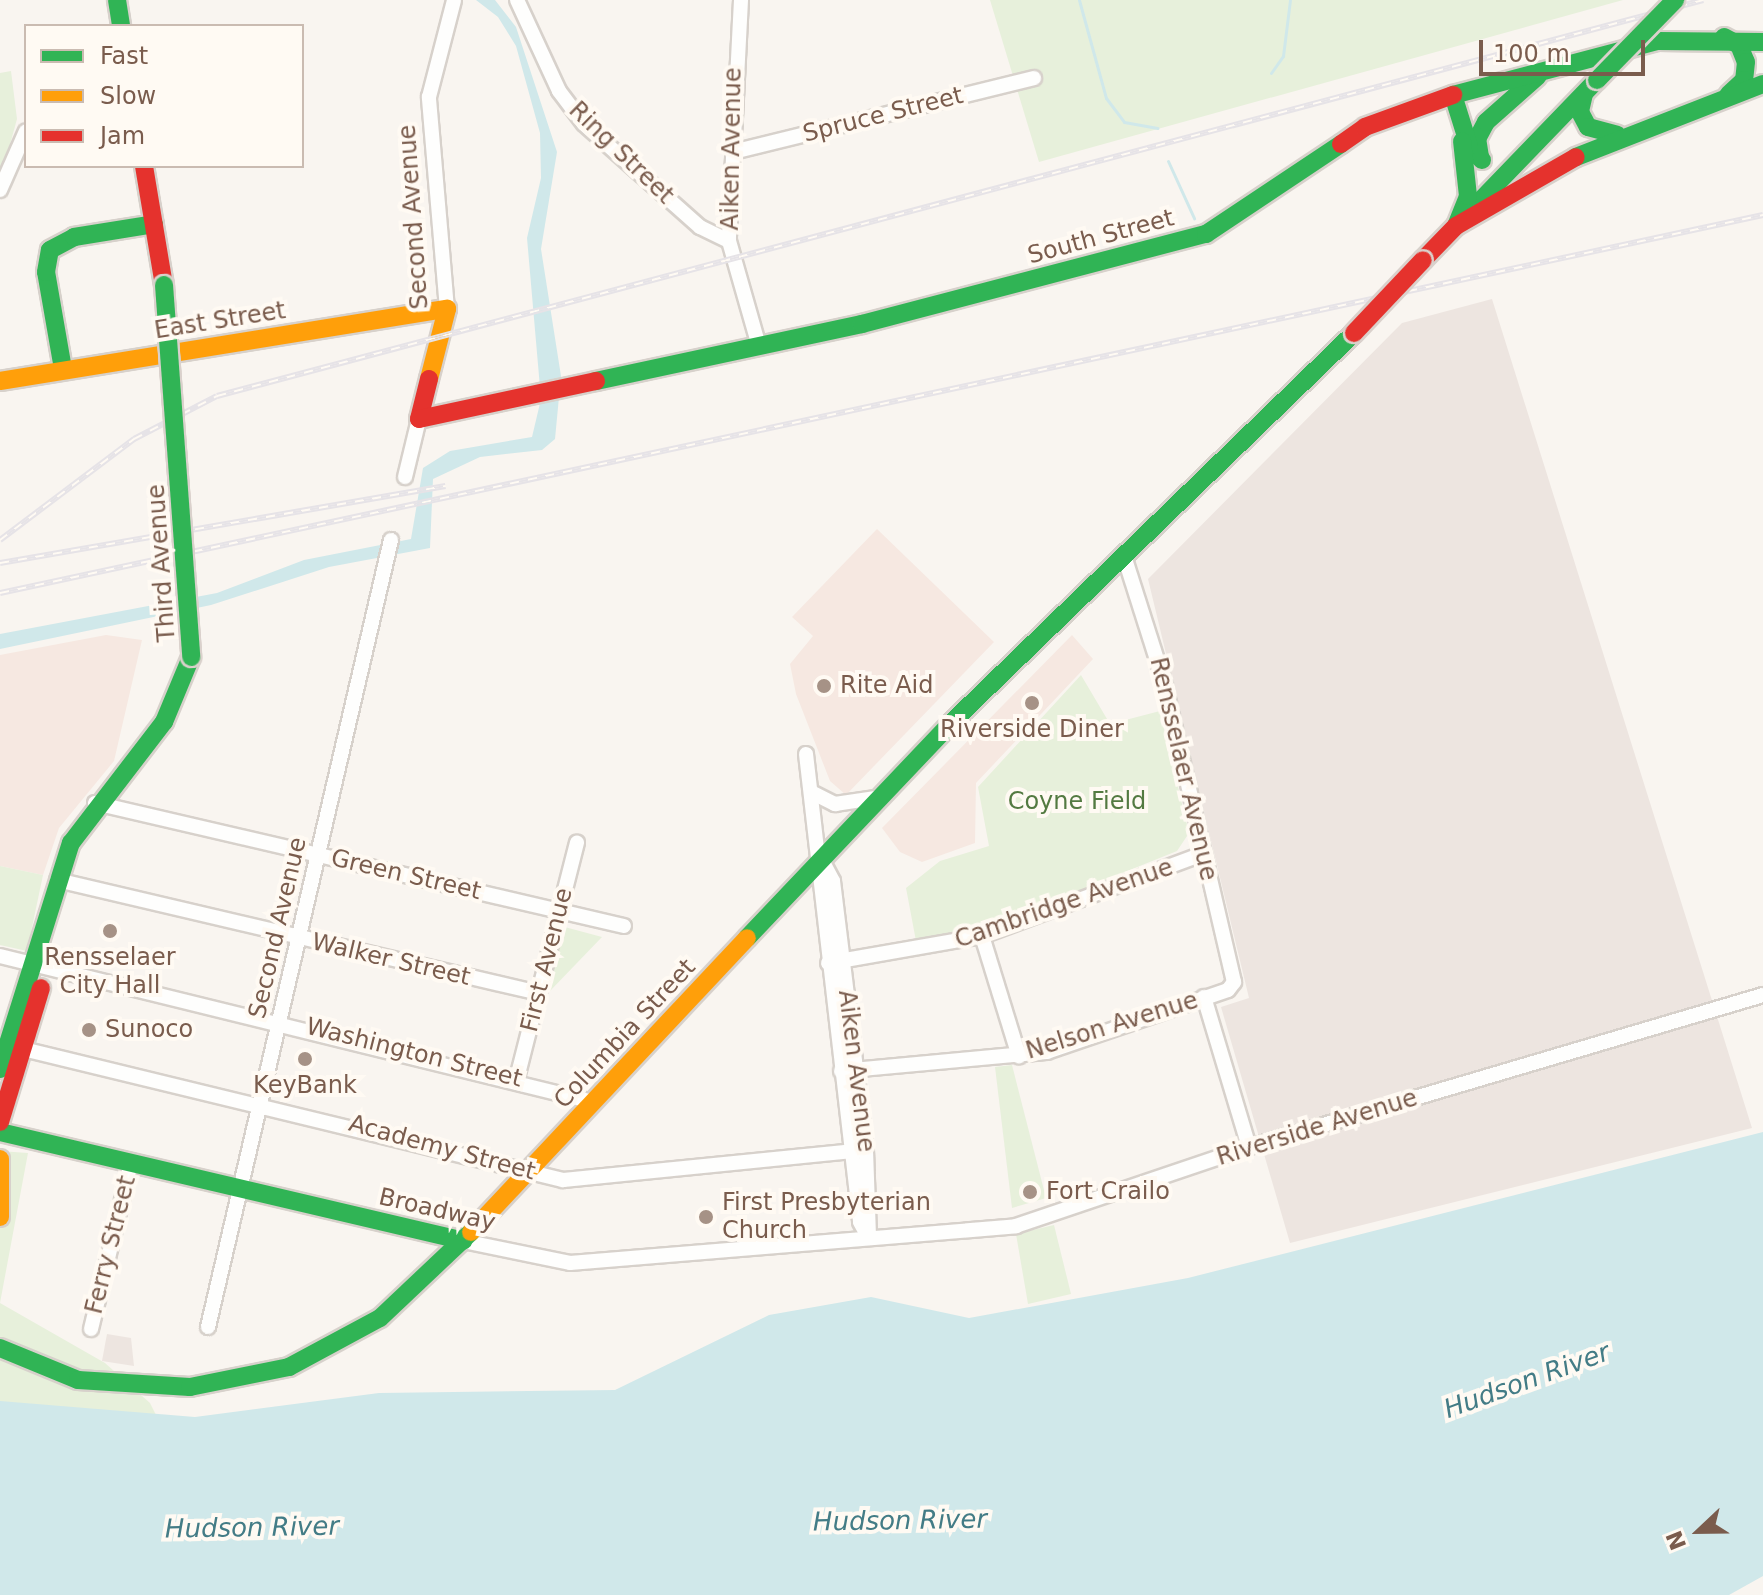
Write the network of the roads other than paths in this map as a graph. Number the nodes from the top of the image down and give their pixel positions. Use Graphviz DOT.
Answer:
graph roads {
  1 [pos="117,0"];
  2 [pos="454,0"];
  3 [pos="517,0"];
  4 [pos="741,0"];
  5 [pos="1675,0"];
  6 [pos="121,24"];
  7 [pos="1724,37"];
  8 [pos="1763,42"];
  9 [pos="1551,68"];
  10 [pos="1034,78"];
  11 [pos="1763,84"];
  12 [pos="1590,87"];
  13 [pos="1453,95"];
  14 [pos="1726,97"];
  15 [pos="1462,129"];
  16 [pos="1623,134"];
  17 [pos="24,136"];
  18 [pos="1530,150"];
  19 [pos="733,152"];
  20 [pos="1482,160"];
  21 [pos="144,168"];
  22 [pos="0,190"];
  23 [pos="154,224"];
  24 [pos="1456,226"];
  25 [pos="729,241"];
  26 [pos="447,309"];
  27 [pos="758,343"];
  28 [pos="63,369"];
  29 [pos="0,381"];
  30 [pos="419,419"];
  31 [pos="405,477"];
  32 [pos="391,540"];
  33 [pos="1125,559"];
  34 [pos="806,754"];
  35 [pos="813,793"];
  36 [pos="882,797"];
  37 [pos="95,803"];
  38 [pos="577,843"];
  39 [pos="1203,854"];
  40 [pos="320,855"];
  41 [pos="822,861"];
  42 [pos="57,880"];
  43 [pos="558,911"];
  44 [pos="624,926"];
  45 [pos="982,936"];
  46 [pos="299,939"];
  47 [pos="0,956"];
  48 [pos="835,962"];
  49 [pos="38,965"];
  50 [pos="1234,982"];
  51 [pos="538,993"];
  52 [pos="1763,995"];
  53 [pos="1204,997"];
  54 [pos="281,1021"];
  55 [pos="7,1050"];
  56 [pos="1019,1056"];
  57 [pos="0,1069"];
  58 [pos="849,1070"];
  59 [pos="517,1078"];
  60 [pos="593,1102"];
  61 [pos="262,1103"];
  62 [pos="0,1122"];
  63 [pos="0,1132"];
  64 [pos="1249,1147"];
  65 [pos="858,1151"];
  66 [pos="0,1159"];
  67 [pos="131,1162"];
  68 [pos="529,1170"];
  69 [pos="241,1188"];
  70 [pos="0,1217"];
  71 [pos="869,1238"];
  72 [pos="463,1241"];
  73 [pos="208,1327"];
  74 [pos="91,1329"];
  75 [pos="0,1333"];
  76 [pos="0,1348"];
  77 [pos="172,1387"];
  1 -- 6 [label="main road"];
  2 -- 26 [label="street, Second Avenue"];
  3 -- 25 [label="street, Ring Street"];
  4 -- 19 [label="street, Aiken Avenue"];
  5 -- 12 [label="main road, Columbia Street, bridge"];
  7 -- 8 [label="main road, South Street"];
  7 -- 9 [label="main road, South Street"];
  7 -- 14 [label="main road"];
  9 -- 13 [label="main road, South Street"];
  9 -- 20 [label="main road"];
  10 -- 19 [label="street, Spruce Street"];
  11 -- 14 [label="main road"];
  12 -- 16 [label="main road"];
  12 -- 18 [label="main road, Columbia Street"];
  13 -- 15 [label="main road"];
  13 -- 27 [label="main road, South Street"];
  14 -- 16 [label="main road"];
  15 -- 20 [label="main road"];
  15 -- 24 [label="main road"];
  16 -- 24 [label="main road"];
  17 -- 22 [label="street"];
  18 -- 20 [label="main road"];
  18 -- 24 [label="main road, Columbia Street"];
  19 -- 25 [label="street, Aiken Avenue"];
  21 -- 23 [label="main road, Third Avenue"];
  23 -- 28 [label="main road"];
  23 -- 37 [label="main road, Third Avenue, bridge"];
  24 -- 33 [label="main road, Columbia Street, bridge"];
  25 -- 27 [label="street, Aiken Avenue"];
  26 -- 28 [label="main road, East Street"];
  26 -- 30 [label="main road, Second Avenue"];
  27 -- 30 [label="main road, South Street"];
  28 -- 29 [label="main road, East Street"];
  30 -- 31 [label="street, Second Avenue"];
  32 -- 40 [label="street, Second Avenue"];
  33 -- 36 [label="main road, Columbia Street"];
  33 -- 39 [label="street, Rensselaer Avenue"];
  34 -- 35 [label="street, Aiken Avenue"];
  35 -- 36 [label="street"];
  35 -- 41 [label="street, Aiken Avenue"];
  36 -- 41 [label="main road, Columbia Street"];
  37 -- 40 [label="street, Green Street"];
  37 -- 42 [label="main road, Third Avenue"];
  38 -- 43 [label="street, First Avenue"];
  39 -- 45 [label="street, Cambridge Avenue"];
  39 -- 50 [label="street, Rensselaer Avenue"];
  40 -- 43 [label="street, Green Street"];
  40 -- 46 [label="street, Second Avenue"];
  41 -- 48 [label="street, Aiken Avenue"];
  41 -- 60 [label="main road, Columbia Street"];
  42 -- 46 [label="street, Walker Street"];
  42 -- 49 [label="main road, Third Avenue"];
  43 -- 44 [label="street, Green Street"];
  43 -- 51 [label="street, First Avenue"];
  45 -- 48 [label="street, Cambridge Avenue"];
  45 -- 56 [label="street"];
  46 -- 51 [label="street, Walker Street"];
  46 -- 54 [label="street, Second Avenue"];
  47 -- 49 [label="street, Washington Street"];
  48 -- 58 [label="street, Aiken Avenue"];
  49 -- 54 [label="street, Washington Street"];
  49 -- 55 [label="main road, Third Avenue"];
  50 -- 53 [label="street, Nelson Avenue"];
  51 -- 59 [label="street, First Avenue"];
  52 -- 64 [label="street, Riverside Avenue"];
  53 -- 56 [label="street, Nelson Avenue"];
  53 -- 64 [label="street"];
  54 -- 59 [label="street, Washington Street"];
  54 -- 61 [label="street, Second Avenue"];
  55 -- 57 [label="main road, Third Avenue"];
  55 -- 61 [label="street, Academy Street"];
  55 -- 62 [label="main road, Third Avenue"];
  56 -- 58 [label="street, Nelson Avenue"];
  58 -- 65 [label="street, Aiken Avenue"];
  59 -- 60 [label="street, Washington Street"];
  60 -- 68 [label="main road, Columbia Street"];
  61 -- 68 [label="street, Academy Street"];
  61 -- 69 [label="street, Second Avenue"];
  63 -- 67 [label="main road, Broadway"];
  64 -- 71 [label="street, Riverside Avenue"];
  65 -- 68 [label="street, Academy Street"];
  65 -- 71 [label="street, Aiken Avenue"];
  66 -- 70 [label="main road"];
  67 -- 69 [label="main road, Broadway"];
  67 -- 74 [label="street, Ferry Street"];
  68 -- 72 [label="main road, Columbia Street"];
  69 -- 72 [label="main road, Broadway"];
  69 -- 73 [label="street, Second Avenue"];
  71 -- 72 [label="street, Broadway"];
  72 -- 77 [label="main road, Columbia Street"];
  75 -- 77 [label="main road"];
  76 -- 77 [label="main road"];
}
